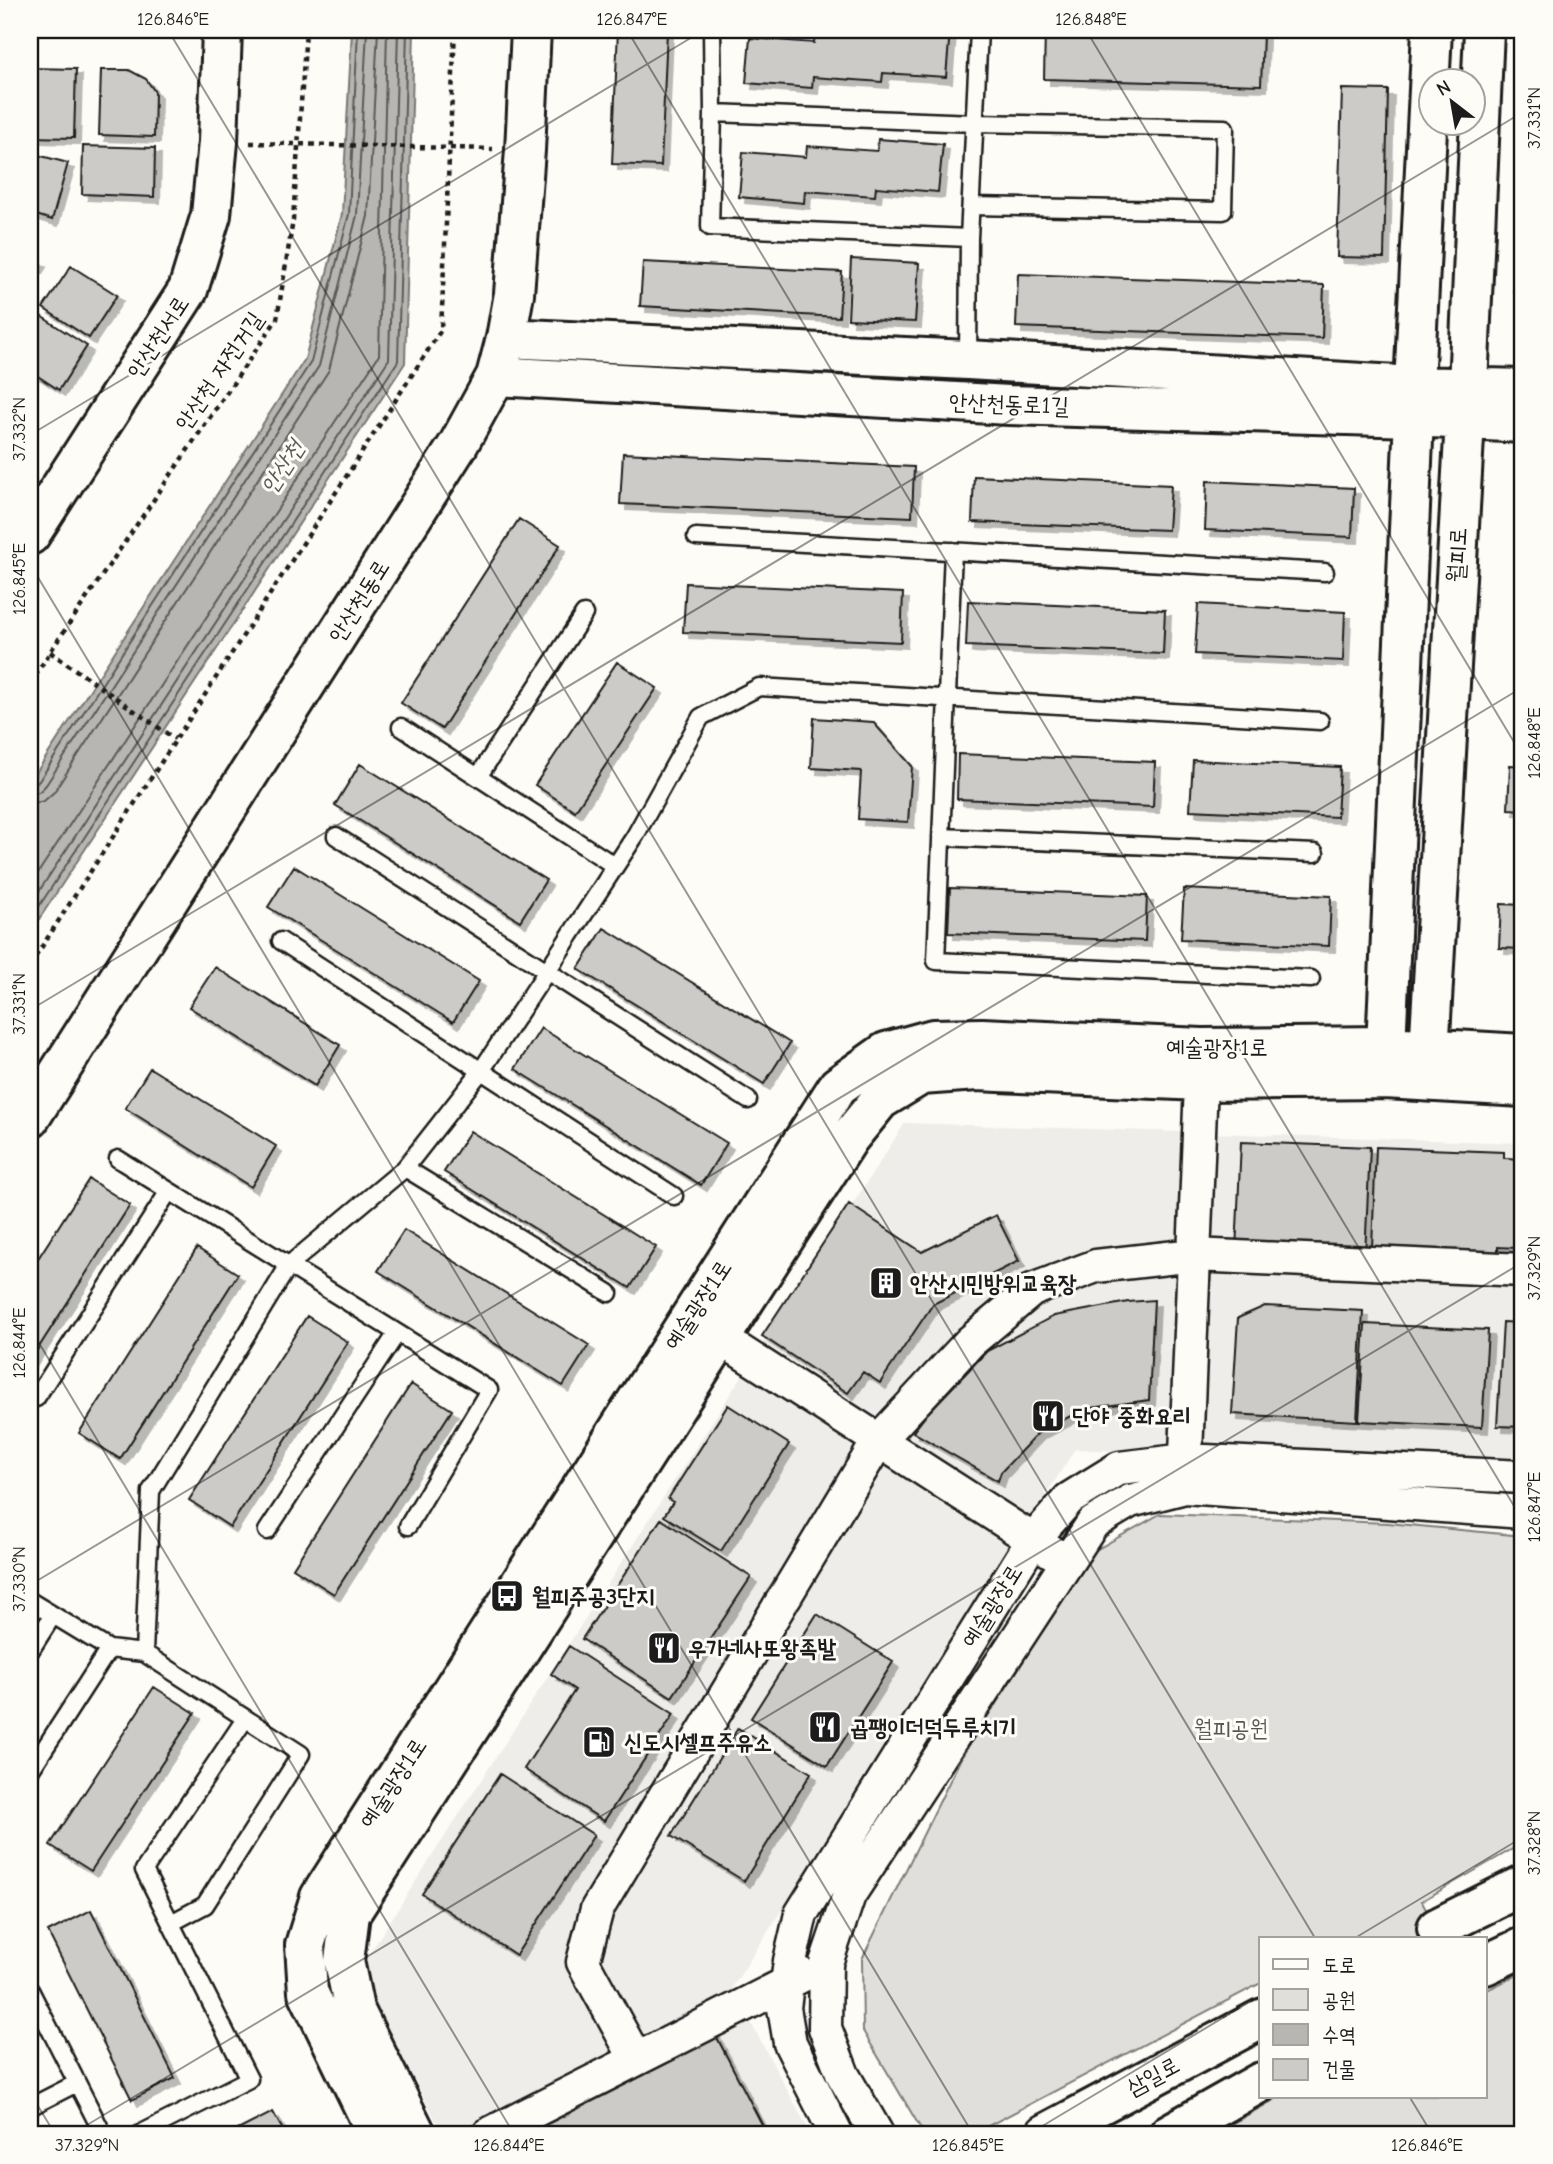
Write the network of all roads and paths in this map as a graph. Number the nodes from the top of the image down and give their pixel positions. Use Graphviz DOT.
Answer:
graph roads {
  1 [pos="222,30"];
  2 [pos="306,30"];
  3 [pos="455,30"];
  4 [pos="531,30"];
  5 [pos="712,30"];
  6 [pos="979,30"];
  7 [pos="1432,30"];
  8 [pos="1484,30"];
  9 [pos="713,113"];
  10 [pos="975,123"];
  11 [pos="218,142"];
  12 [pos="298,144"];
  13 [pos="525,149"];
  14 [pos="971,206"];
  15 [pos="969,238"];
  16 [pos="506,338"];
  17 [pos="968,360"];
  18 [pos="496,376"];
  19 [pos="1523,389"];
  20 [pos="1414,401"];
  21 [pos="1467,403"];
  22 [pos="1523,423"];
  23 [pos="30,535"];
  24 [pos="696,537"];
  25 [pos="953,551"];
  26 [pos="1325,572"];
  27 [pos="584,614"];
  28 [pos="50,652"];
  29 [pos="30,684"];
  30 [pos="947,698"];
  31 [pos="1320,721"];
  32 [pos="401,727"];
  33 [pos="176,739"];
  34 [pos="478,778"];
  35 [pos="336,836"];
  36 [pos="941,837"];
  37 [pos="1315,853"];
  38 [pos="615,866"];
  39 [pos="281,941"];
  40 [pos="30,965"];
  41 [pos="547,971"];
  42 [pos="1311,979"];
  43 [pos="1523,1054"];
  44 [pos="1386,1062"];
  45 [pos="1428,1064"];
  46 [pos="1201,1065"];
  47 [pos="481,1071"];
  48 [pos="1523,1087"];
  49 [pos="748,1100"];
  50 [pos="30,1118"];
  51 [pos="118,1160"];
  52 [pos="405,1168"];
  53 [pos="169,1191"];
  54 [pos="674,1196"];
  55 [pos="1194,1255"];
  56 [pos="289,1265"];
  57 [pos="1523,1270"];
  58 [pos="609,1293"];
  59 [pos="705,1329"];
  60 [pos="397,1333"];
  61 [pos="36,1398"];
  62 [pos="879,1440"];
  63 [pos="1186,1474"];
  64 [pos="1523,1477"];
  65 [pos="1523,1512"];
  66 [pos="408,1526"];
  67 [pos="267,1531"];
  68 [pos="1033,1540"];
  69 [pos="1068,1562"];
  70 [pos="30,1601"];
  71 [pos="52,1615"];
  72 [pos="109,1648"];
  73 [pos="30,1651"];
  74 [pos="144,1653"];
  75 [pos="245,1719"];
  76 [pos="30,1771"];
  77 [pos="1523,1885"];
  78 [pos="171,1923"];
  79 [pos="1437,1928"];
  80 [pos="1523,1947"];
  81 [pos="826,1963"];
  82 [pos="1486,1965"];
  83 [pos="788,1982"];
  84 [pos="30,1990"];
  85 [pos="1259,2020"];
  86 [pos="636,2059"];
  87 [pos="77,2083"];
  88 [pos="1259,2083"];
  89 [pos="30,2107"];
  90 [pos="103,2134"];
  91 [pos="140,2134"];
  92 [pos="377,2134"];
  93 [pos="416,2134"];
  94 [pos="489,2134"];
  95 [pos="836,2134"];
  96 [pos="877,2134"];
  97 [pos="1045,2134"];
  98 [pos="1169,2134"];
  1 -- 11 [label="street, 안산천서로"];
  2 -- 12 [label="path, 안산천 자전거길"];
  3 -- 33 [label="path"];
  4 -- 13 [label="street, 안산천동로"];
  5 -- 9 [label="lane"];
  6 -- 10 [label="lane"];
  7 -- 20 [label="street"];
  8 -- 21 [label="street, 월피로"];
  9 -- 10 [label="lane"];
  9 -- 15 [label="lane"];
  10 -- 14 [label="lane"];
  10 -- 14 [label="lane"];
  11 -- 12 [label="path"];
  11 -- 23 [label="street, 안산천서로"];
  12 -- 13 [label="path"];
  12 -- 28 [label="path, 안산천 자전거길"];
  13 -- 16 [label="street, 안산천동로"];
  14 -- 15 [label="lane"];
  15 -- 17 [label="lane"];
  16 -- 17 [label="street, 안산천동로1길"];
  16 -- 18 [label="street, 안산천동로"];
  17 -- 20 [label="street, 안산천동로1길"];
  18 -- 20 [label="street, 안산천동로1길"];
  18 -- 50 [label="street, 안산천동로"];
  19 -- 21 [label="street, 안산천동로1길"];
  20 -- 21 [label="street, 안산천동로1길"];
  20 -- 44 [label="street"];
  21 -- 22 [label="street, 안산천동로1길"];
  21 -- 45 [label="street, 월피로"];
  24 -- 25 [label="lane"];
  25 -- 26 [label="lane"];
  25 -- 30 [label="lane"];
  27 -- 34 [label="lane"];
  28 -- 29 [label="path, 안산천 자전거길"];
  28 -- 33 [label="path"];
  30 -- 31 [label="lane"];
  30 -- 36 [label="lane"];
  30 -- 38 [label="lane"];
  32 -- 34 [label="lane"];
  33 -- 40 [label="path"];
  34 -- 38 [label="lane"];
  35 -- 41 [label="lane"];
  36 -- 37 [label="lane"];
  36 -- 42 [label="lane"];
  38 -- 41 [label="lane"];
  39 -- 47 [label="lane"];
  41 -- 47 [label="lane"];
  41 -- 49 [label="lane"];
  43 -- 45 [label="street, 예술광장1로"];
  44 -- 45 [label="street, 예술광장1로"];
  44 -- 46 [label="street, 예술광장1로"];
  45 -- 48 [label="street, 예술광장1로"];
  46 -- 55 [label="street"];
  46 -- 59 [label="street, 예술광장1로"];
  47 -- 52 [label="lane"];
  47 -- 54 [label="lane"];
  51 -- 53 [label="lane"];
  52 -- 56 [label="lane"];
  52 -- 58 [label="lane"];
  53 -- 56 [label="lane"];
  53 -- 61 [label="lane"];
  55 -- 57 [label="street"];
  55 -- 62 [label="street"];
  55 -- 63 [label="street"];
  56 -- 60 [label="lane"];
  56 -- 74 [label="lane"];
  59 -- 62 [label="street"];
  59 -- 92 [label="street, 예술광장1로"];
  59 -- 93 [label="street, 예술광장1로"];
  60 -- 66 [label="lane"];
  60 -- 67 [label="lane"];
  62 -- 68 [label="street"];
  62 -- 86 [label="street"];
  63 -- 64 [label="street, 예술광장로"];
  63 -- 65 [label="street, 예술광장로"];
  63 -- 68 [label="street, 예술광장로"];
  63 -- 69 [label="street, 예술광장로"];
  68 -- 69 [label="street"];
  68 -- 83 [label="street, 예술광장로"];
  69 -- 81 [label="street, 예술광장로"];
  70 -- 71 [label="lane"];
  71 -- 72 [label="lane"];
  71 -- 73 [label="lane"];
  72 -- 74 [label="lane"];
  72 -- 76 [label="lane"];
  74 -- 75 [label="lane"];
  75 -- 78 [label="lane"];
  75 -- 78 [label="lane"];
  77 -- 79 [label="street"];
  78 -- 91 [label="lane"];
  80 -- 82 [label="street"];
  81 -- 83 [label="street"];
  81 -- 96 [label="street, 예술광장로"];
  83 -- 86 [label="street"];
  83 -- 95 [label="street, 예술광장로"];
  84 -- 87 [label="lane"];
  85 -- 97 [label="street, 삼일로"];
  86 -- 94 [label="street"];
  87 -- 89 [label="lane"];
  87 -- 90 [label="lane"];
  88 -- 98 [label="street"];
}
